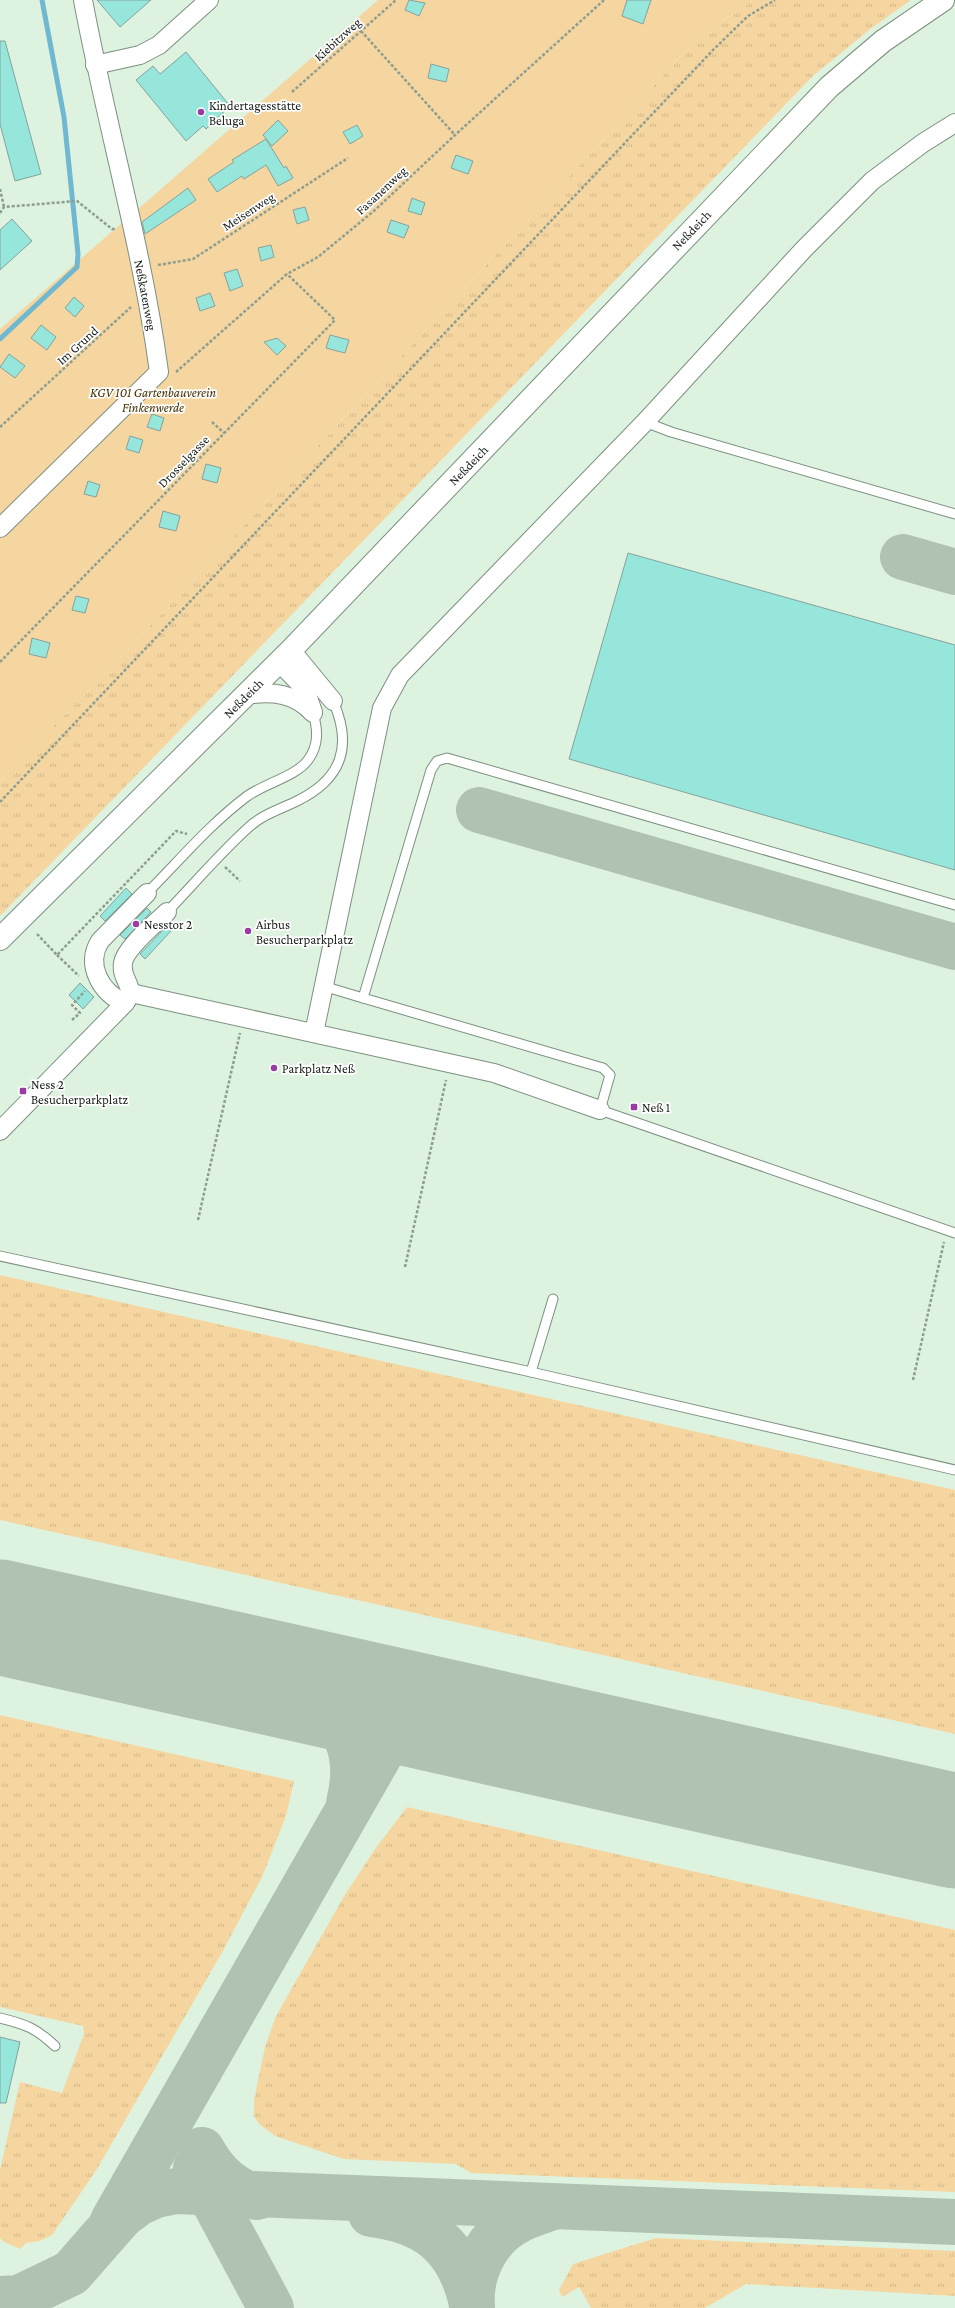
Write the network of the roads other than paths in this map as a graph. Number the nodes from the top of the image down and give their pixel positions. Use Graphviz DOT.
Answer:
graph roads {
  1 [pos="83,0"];
  2 [pos="209,0"];
  3 [pos="943,0"];
  4 [pos="95,65"];
  5 [pos="955,123"];
  6 [pos="645,422"];
  7 [pos="955,514"];
  8 [pos="0,528"];
  9 [pos="285,656"];
  10 [pos="246,695"];
  11 [pos="333,701"];
  12 [pos="313,713"];
  13 [pos="147,893"];
  14 [pos="955,905"];
  15 [pos="167,912"];
  16 [pos="0,939"];
  17 [pos="323,986"];
  18 [pos="128,998"];
  19 [pos="362,998"];
  20 [pos="314,1033"];
  21 [pos="600,1110"];
  22 [pos="0,1131"];
  23 [pos="951,1232"];
  24 [pos="0,1256"];
  25 [pos="553,1299"];
  26 [pos="531,1372"];
  27 [pos="955,1470"];
  28 [pos="0,2018"];
  29 [pos="55,2046"];
  1 -- 4 [label="street, Neßkatenweg"];
  2 -- 4 [label="street"];
  3 -- 9 [label="street, Neßdeich"];
  4 -- 8 [label="street, Neßkatenweg"];
  5 -- 6 [label="street"];
  6 -- 7 [label="lane"];
  6 -- 17 [label="street"];
  9 -- 10 [label="street, Neßdeich"];
  9 -- 11 [label="street"];
  9 -- 12 [label="street"];
  10 -- 12 [label="street"];
  10 -- 16 [label="street, Neßdeich"];
  11 -- 15 [label="lane"];
  12 -- 13 [label="lane"];
  13 -- 18 [label="street"];
  14 -- 19 [label="lane"];
  15 -- 18 [label="street"];
  17 -- 19 [label="lane"];
  17 -- 20 [label="street"];
  18 -- 20 [label="street"];
  18 -- 22 [label="street"];
  19 -- 21 [label="lane"];
  20 -- 21 [label="street"];
  21 -- 23 [label="lane"];
  24 -- 26 [label="lane"];
  25 -- 26 [label="lane"];
  26 -- 27 [label="lane"];
  28 -- 29 [label="lane"];
}
